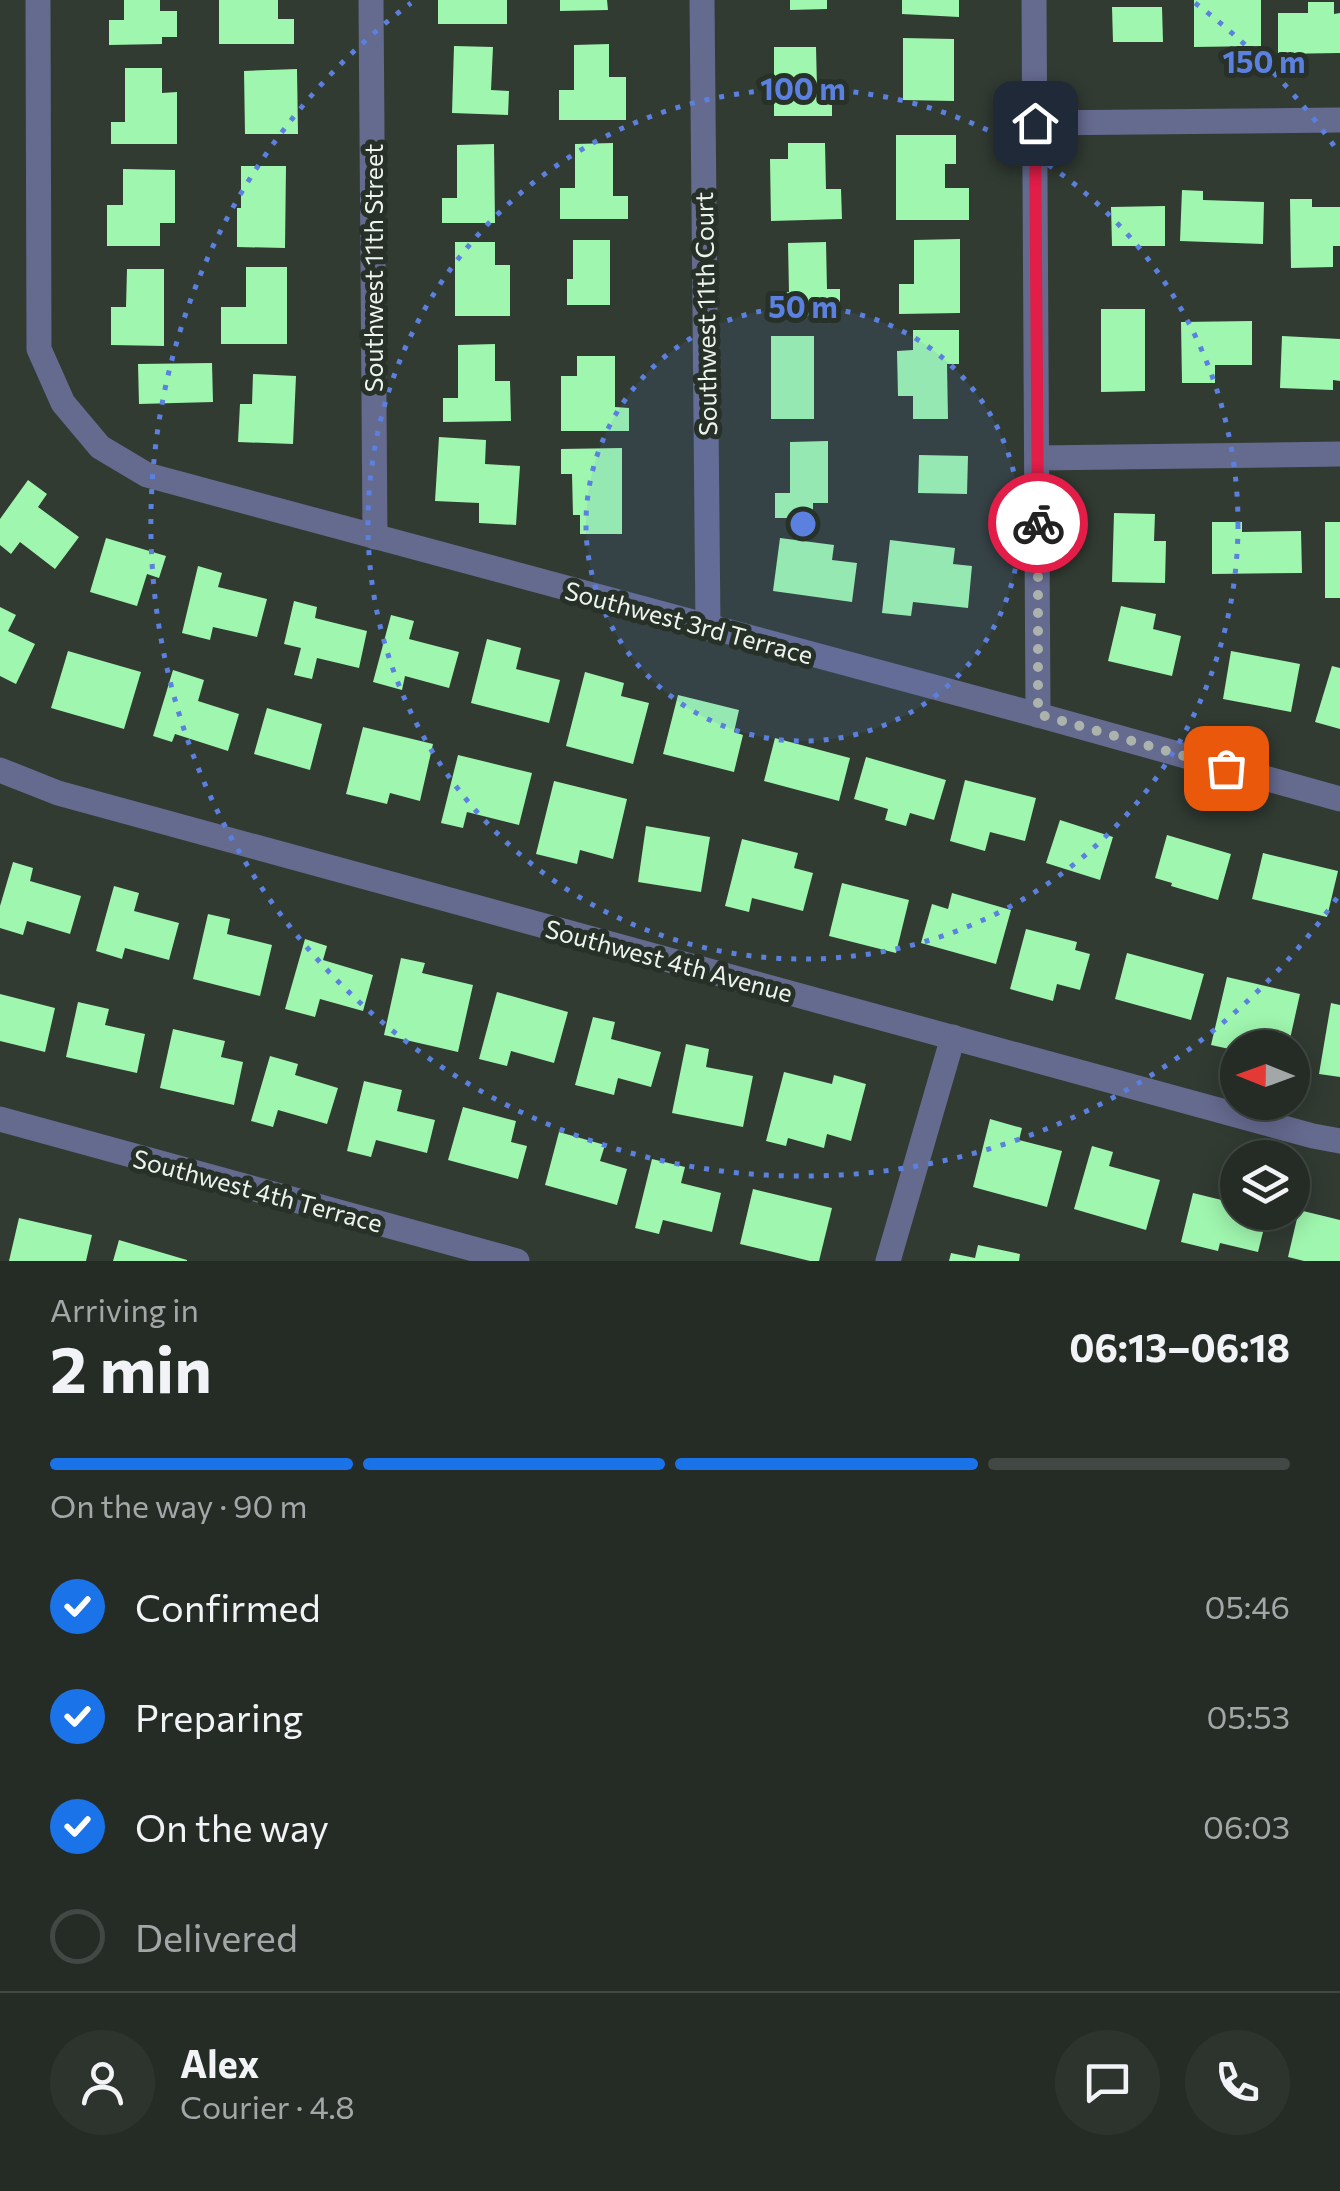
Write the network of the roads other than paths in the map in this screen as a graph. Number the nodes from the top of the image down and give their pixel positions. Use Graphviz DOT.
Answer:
graph roads {
  1 [pos="38,0"];
  2 [pos="371,0"];
  3 [pos="702,0"];
  4 [pos="1034,0"];
  5 [pos="1340,120"];
  6 [pos="1035,123"];
  7 [pos="1340,454"];
  8 [pos="1038,458"];
  9 [pos="375,537"];
  10 [pos="708,628"];
  11 [pos="1038,714"];
  12 [pos="0,770"];
  13 [pos="1340,799"];
  14 [pos="953,1037"];
  15 [pos="0,1119"];
  16 [pos="1340,1140"];
  17 [pos="517,1261"];
  18 [pos="888,1261"];
  1 -- 9 [label="street, Southwest 3rd Terrace"];
  2 -- 9 [label="street, Southwest 11th Street"];
  3 -- 10 [label="street, Southwest 11th Court"];
  4 -- 6 [label="street"];
  5 -- 6 [label="street"];
  6 -- 8 [label="street"];
  7 -- 8 [label="street"];
  8 -- 11 [label="street"];
  9 -- 10 [label="street, Southwest 3rd Terrace"];
  10 -- 11 [label="street, Southwest 3rd Terrace"];
  11 -- 13 [label="street, Southwest 3rd Terrace"];
  12 -- 14 [label="street, Southwest 4th Avenue"];
  14 -- 16 [label="street, Southwest 4th Avenue"];
  14 -- 18 [label="street"];
  15 -- 17 [label="street, Southwest 4th Terrace"];
}
